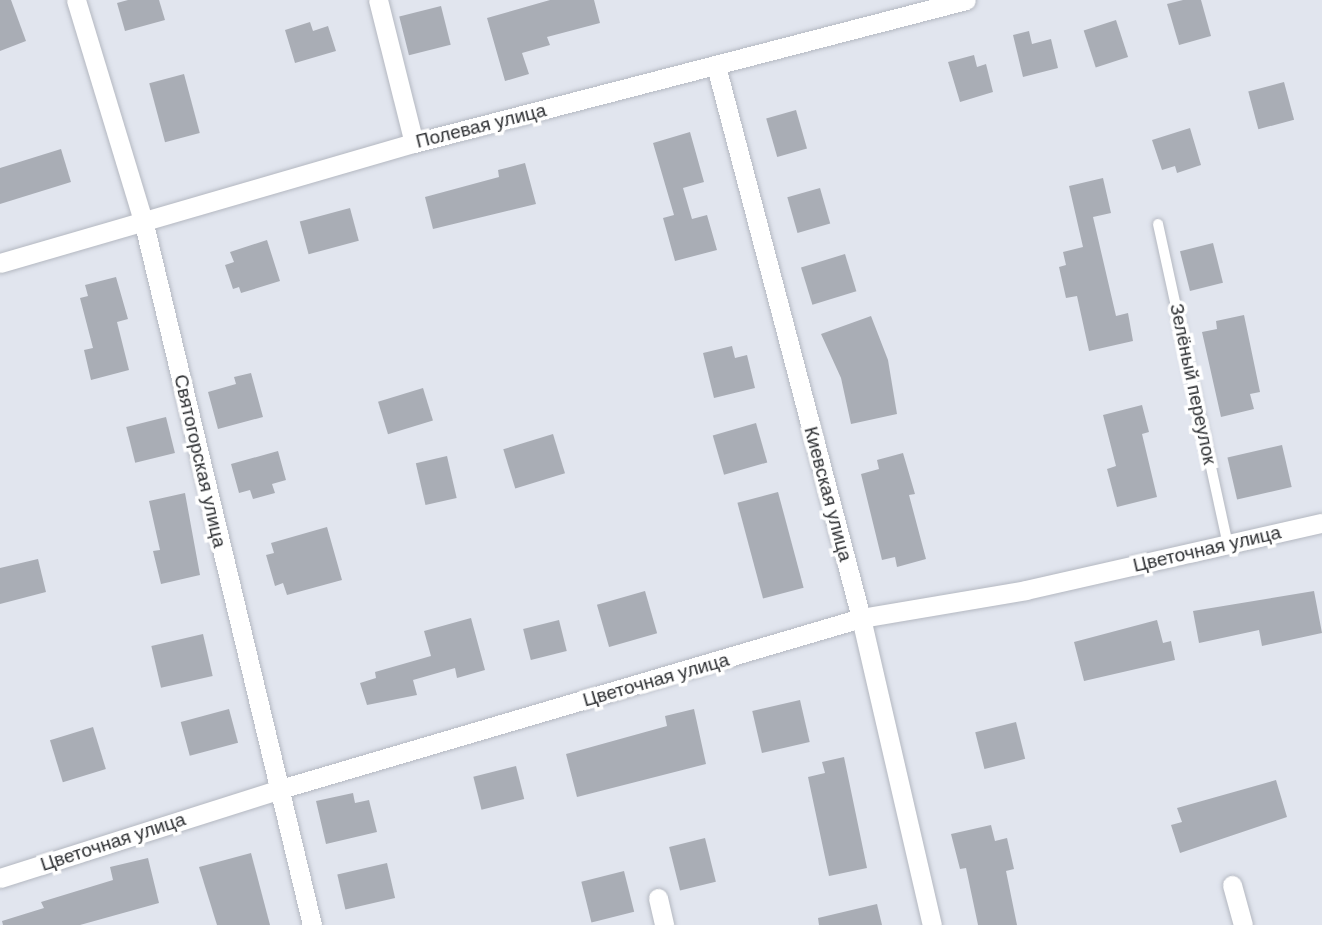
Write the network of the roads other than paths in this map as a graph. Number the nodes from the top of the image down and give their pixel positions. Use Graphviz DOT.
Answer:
graph roads {
  1 [pos="76,0"];
  2 [pos="378,0"];
  3 [pos="965,0"];
  4 [pos="716,66"];
  5 [pos="414,144"];
  6 [pos="143,220"];
  7 [pos="1158,223"];
  8 [pos="0,263"];
  9 [pos="1322,523"];
  10 [pos="1228,544"];
  11 [pos="860,618"];
  12 [pos="277,790"];
  13 [pos="0,878"];
  14 [pos="1232,885"];
  15 [pos="658,898"];
  16 [pos="312,925"];
  17 [pos="664,925"];
  18 [pos="932,925"];
  19 [pos="1243,925"];
  1 -- 6 [label="street, Святогорская улица"];
  2 -- 5 [label="street"];
  3 -- 4 [label="street, Полевая улица"];
  4 -- 5 [label="street, Полевая улица"];
  4 -- 11 [label="street, Киевская улица"];
  5 -- 6 [label="street, Полевая улица"];
  6 -- 8 [label="street, Полевая улица"];
  6 -- 12 [label="street, Святогорская улица"];
  7 -- 10 [label="lane, Зелёный переулок"];
  9 -- 10 [label="street, Цветочная улица"];
  10 -- 11 [label="street, Цветочная улица"];
  11 -- 12 [label="street, Цветочная улица"];
  11 -- 18 [label="street, Киевская улица"];
  12 -- 13 [label="street, Цветочная улица"];
  12 -- 16 [label="street, Святогорская улица"];
  14 -- 19 [label="street"];
  15 -- 17 [label="street"];
}
